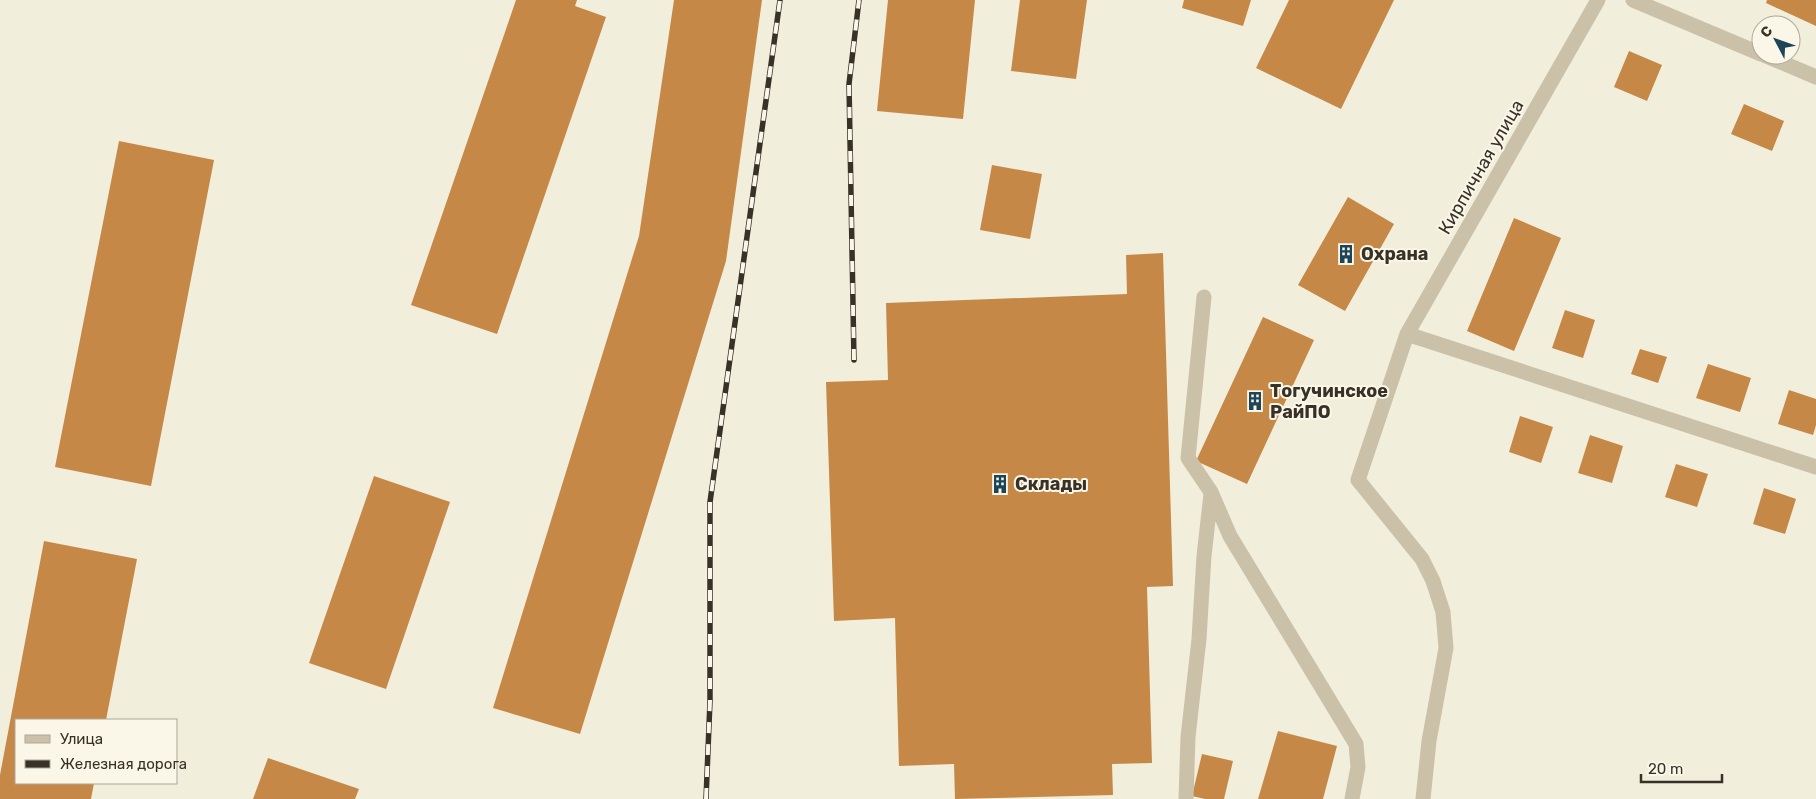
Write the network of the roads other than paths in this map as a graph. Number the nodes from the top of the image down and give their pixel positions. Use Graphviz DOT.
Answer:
graph roads {
  1 [pos="1598,0"];
  2 [pos="1633,0"];
  3 [pos="1751,49"];
  4 [pos="1788,65"];
  5 [pos="1816,77"];
  6 [pos="1204,296"];
  7 [pos="1407,334"];
  8 [pos="1816,467"];
  9 [pos="1211,492"];
  10 [pos="1186,799"];
  11 [pos="1352,799"];
  12 [pos="1423,799"];
  1 -- 7 [label="street, Кирпичная улица"];
  2 -- 3 [label="street"];
  4 -- 5 [label="street"];
  6 -- 9 [label="street"];
  7 -- 8 [label="street"];
  7 -- 12 [label="street, Кирпичная улица"];
  9 -- 10 [label="street"];
  9 -- 11 [label="street"];
}
